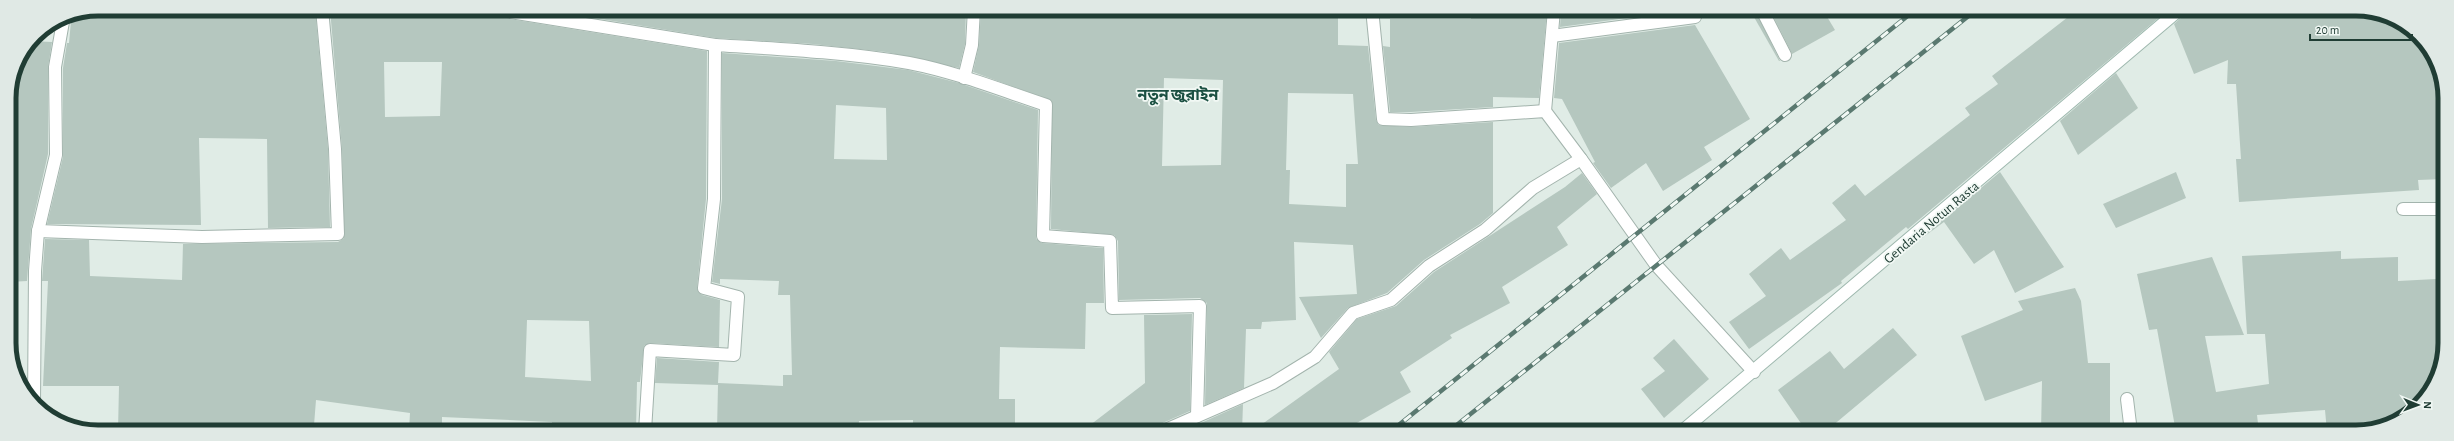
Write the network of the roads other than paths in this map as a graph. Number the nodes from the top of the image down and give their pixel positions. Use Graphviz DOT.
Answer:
graph roads {
  1 [pos="323,16"];
  2 [pos="535,16"];
  3 [pos="974,16"];
  4 [pos="1373,16"];
  5 [pos="1554,16"];
  6 [pos="1695,16"];
  7 [pos="1765,16"];
  8 [pos="2172,16"];
  9 [pos="63,24"];
  10 [pos="1552,36"];
  11 [pos="715,45"];
  12 [pos="1785,55"];
  13 [pos="964,78"];
  14 [pos="1545,111"];
  15 [pos="1581,159"];
  16 [pos="2438,208"];
  17 [pos="2403,209"];
  18 [pos="38,231"];
  19 [pos="1754,372"];
  20 [pos="34,394"];
  21 [pos="2127,399"];
  22 [pos="1197,416"];
  23 [pos="645,425"];
  24 [pos="1177,425"];
  25 [pos="1690,425"];
  26 [pos="2130,425"];
  1 -- 18 [label="street"];
  2 -- 11 [label="street"];
  3 -- 13 [label="street"];
  4 -- 14 [label="street"];
  5 -- 10 [label="street"];
  6 -- 10 [label="street"];
  7 -- 12 [label="street"];
  8 -- 19 [label="street, Gendaria Notun Rasta"];
  9 -- 18 [label="street"];
  10 -- 14 [label="street"];
  11 -- 13 [label="street"];
  11 -- 23 [label="street"];
  13 -- 22 [label="street"];
  14 -- 15 [label="street"];
  15 -- 19 [label="street"];
  15 -- 22 [label="street"];
  16 -- 17 [label="street"];
  18 -- 20 [label="street"];
  19 -- 25 [label="street, Gendaria Notun Rasta"];
  21 -- 26 [label="street"];
  22 -- 24 [label="street"];
}
